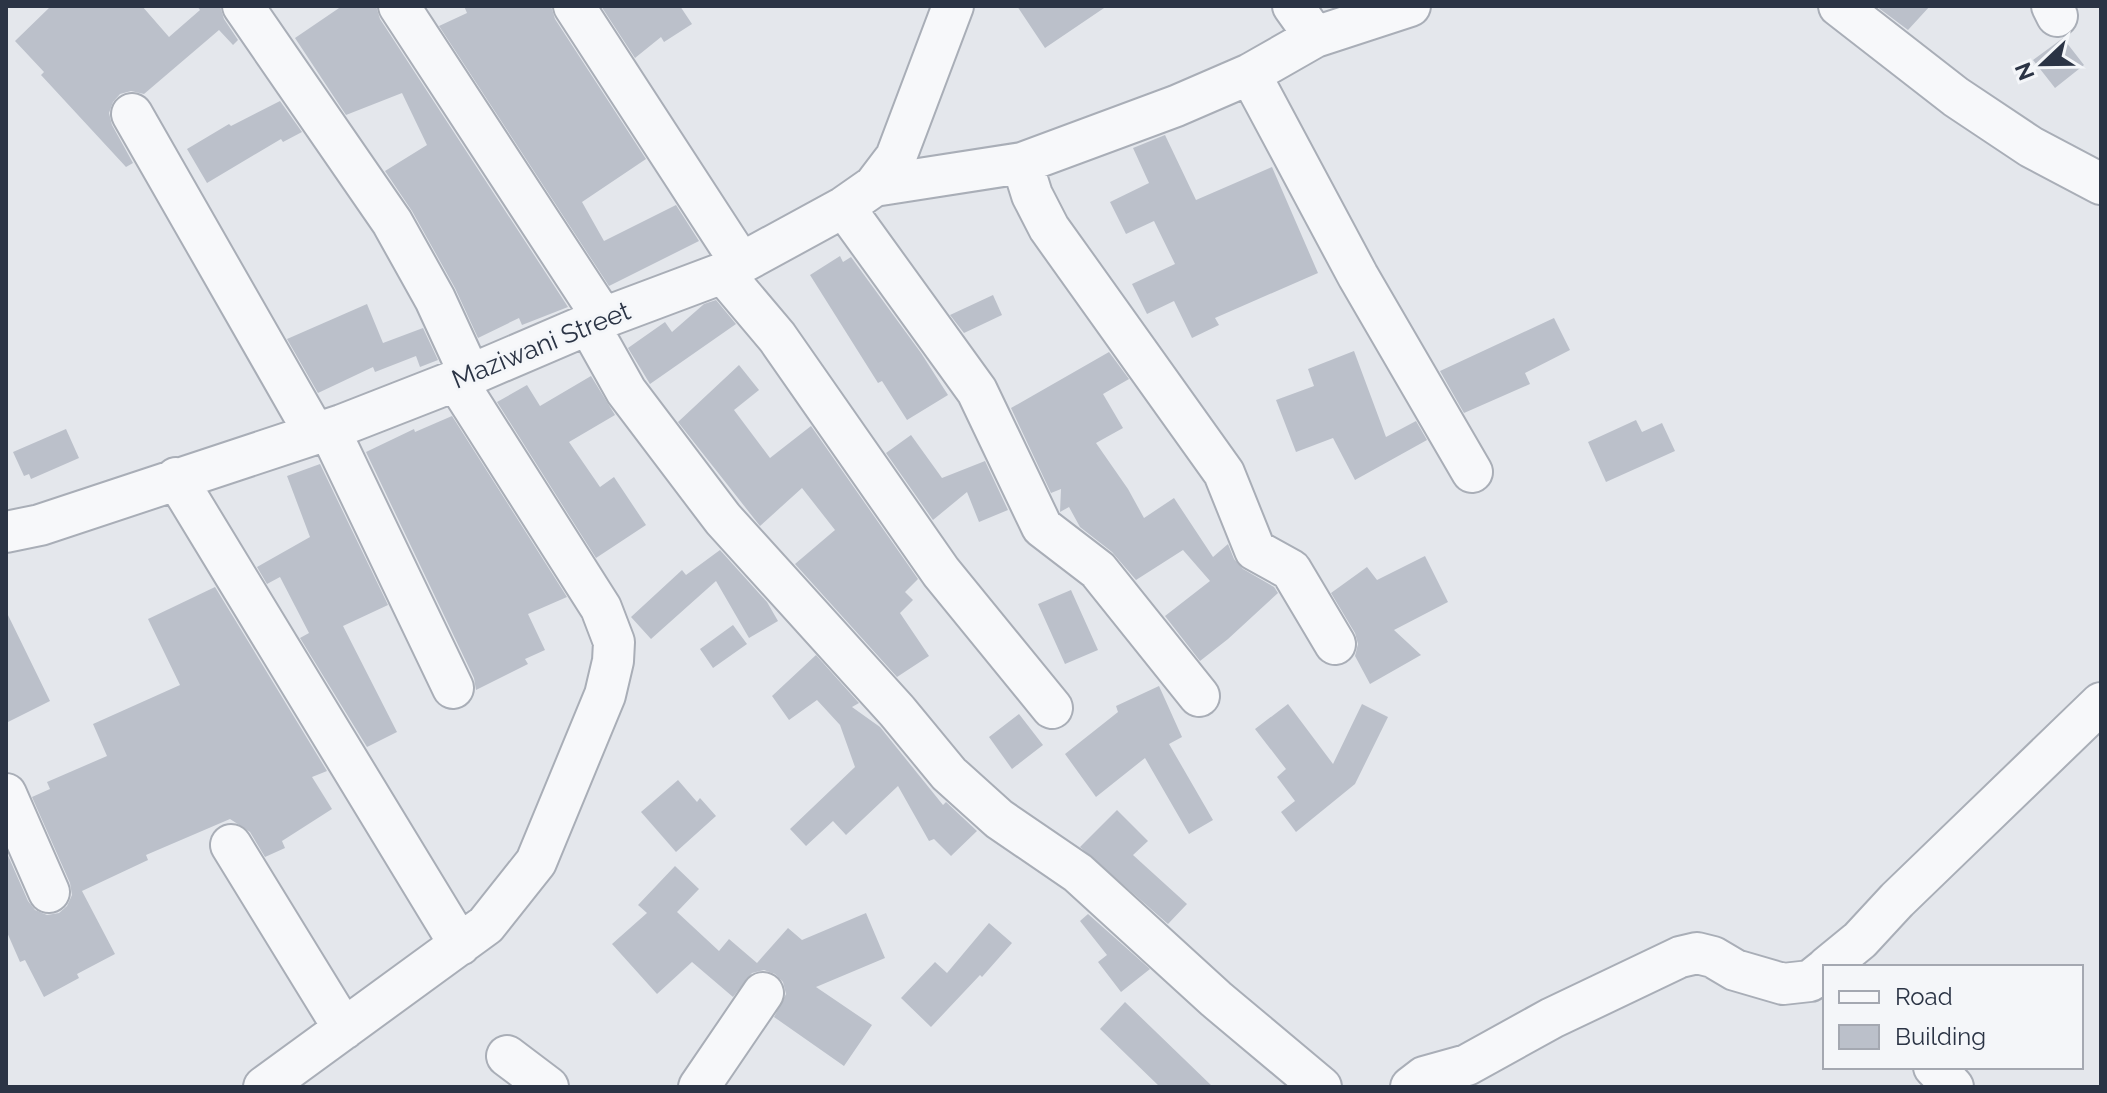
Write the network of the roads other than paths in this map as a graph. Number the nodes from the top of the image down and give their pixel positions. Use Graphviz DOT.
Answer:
graph roads {
  1 [pos="243,6"];
  2 [pos="399,6"];
  3 [pos="574,6"];
  4 [pos="953,6"];
  5 [pos="1410,6"];
  6 [pos="1839,6"];
  7 [pos="1304,22"];
  8 [pos="1250,74"];
  9 [pos="132,114"];
  10 [pos="1022,163"];
  11 [pos="2101,184"];
  12 [pos="859,196"];
  13 [pos="732,268"];
  14 [pos="596,322"];
  15 [pos="463,378"];
  16 [pos="322,432"];
  17 [pos="1472,472"];
  18 [pos="176,478"];
  19 [pos="6,532"];
  20 [pos="1335,644"];
  21 [pos="453,688"];
  22 [pos="1199,696"];
  23 [pos="2101,703"];
  24 [pos="1052,708"];
  25 [pos="6,794"];
  26 [pos="231,845"];
  27 [pos="49,892"];
  28 [pos="460,945"];
  29 [pos="1830,965"];
  30 [pos="1823,970"];
  31 [pos="1783,984"];
  32 [pos="763,993"];
  33 [pos="1823,1003"];
  34 [pos="344,1029"];
  35 [pos="507,1056"];
  36 [pos="1936,1069"];
  37 [pos="1478,1076"];
  38 [pos="264,1087"];
  39 [pos="548,1087"];
  40 [pos="699,1087"];
  41 [pos="1321,1087"];
  42 [pos="1411,1087"];
  43 [pos="1953,1087"];
  1 -- 15 [label="street"];
  2 -- 14 [label="street"];
  3 -- 13 [label="street"];
  4 -- 12 [label="street, Maziwani Street"];
  5 -- 7 [label="street"];
  6 -- 11 [label="street"];
  7 -- 8 [label="street"];
  8 -- 10 [label="street"];
  8 -- 17 [label="street"];
  9 -- 16 [label="street"];
  10 -- 12 [label="street"];
  10 -- 20 [label="street"];
  12 -- 13 [label="street, Maziwani Street"];
  12 -- 22 [label="street"];
  13 -- 14 [label="street, Maziwani Street"];
  13 -- 24 [label="street"];
  14 -- 15 [label="street, Maziwani Street"];
  14 -- 41 [label="street"];
  15 -- 16 [label="street, Maziwani Street"];
  15 -- 28 [label="street"];
  16 -- 18 [label="street, Maziwani Street"];
  16 -- 21 [label="street"];
  18 -- 19 [label="street, Maziwani Street"];
  18 -- 28 [label="street"];
  23 -- 29 [label="street"];
  25 -- 27 [label="street"];
  26 -- 34 [label="street"];
  28 -- 34 [label="street"];
  30 -- 31 [label="street"];
  31 -- 33 [label="street"];
  31 -- 37 [label="street"];
  32 -- 40 [label="street"];
  34 -- 38 [label="street"];
  35 -- 39 [label="street"];
  36 -- 43 [label="street"];
  37 -- 42 [label="street"];
}
